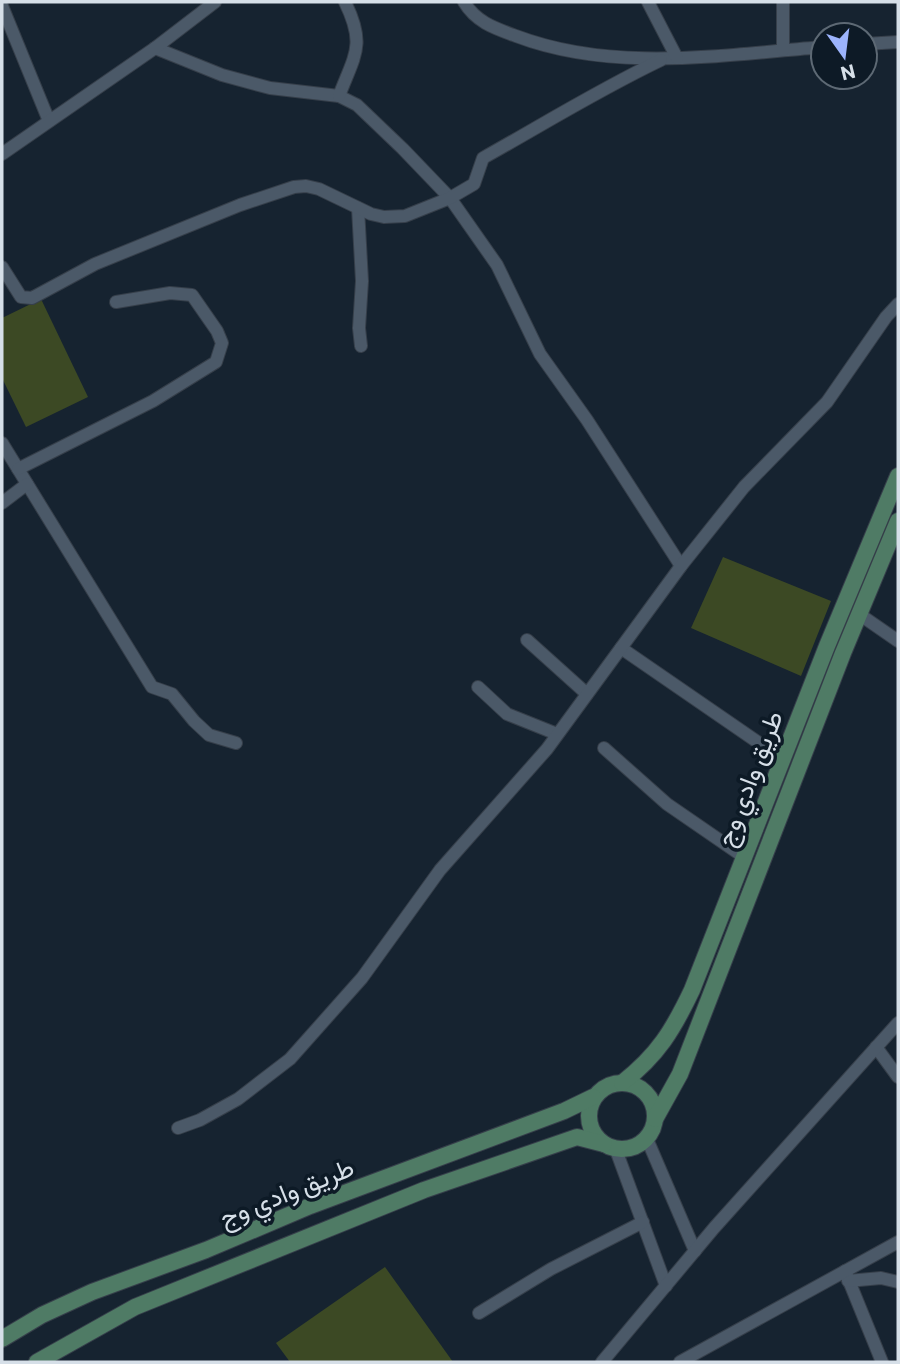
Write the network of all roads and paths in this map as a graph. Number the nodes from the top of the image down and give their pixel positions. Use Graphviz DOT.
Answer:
graph roads {
  1 [pos="215,2"];
  2 [pos="345,2"];
  3 [pos="464,2"];
  4 [pos="648,2"];
  5 [pos="783,2"];
  6 [pos="2,6"];
  7 [pos="898,42"];
  8 [pos="879,43"];
  9 [pos="155,48"];
  10 [pos="809,48"];
  11 [pos="783,50"];
  12 [pos="677,58"];
  13 [pos="661,60"];
  14 [pos="339,96"];
  15 [pos="49,121"];
  16 [pos="2,154"];
  17 [pos="450,198"];
  18 [pos="358,208"];
  19 [pos="2,267"];
  20 [pos="116,302"];
  21 [pos="898,304"];
  22 [pos="360,346"];
  23 [pos="2,443"];
  24 [pos="18,469"];
  25 [pos="898,476"];
  26 [pos="27,484"];
  27 [pos="2,503"];
  28 [pos="898,521"];
  29 [pos="681,566"];
  30 [pos="859,614"];
  31 [pos="527,639"];
  32 [pos="898,641"];
  33 [pos="621,648"];
  34 [pos="478,687"];
  35 [pos="587,694"];
  36 [pos="557,734"];
  37 [pos="236,743"];
  38 [pos="759,743"];
  39 [pos="604,748"];
  40 [pos="744,857"];
  41 [pos="898,1023"];
  42 [pos="876,1047"];
  43 [pos="898,1077"];
  44 [pos="622,1083"];
  45 [pos="593,1097"];
  46 [pos="655,1119"];
  47 [pos="178,1128"];
  48 [pos="647,1139"];
  49 [pos="610,1147"];
  50 [pos="643,1222"];
  51 [pos="898,1242"];
  52 [pos="695,1251"];
  53 [pos="847,1276"];
  54 [pos="898,1282"];
  55 [pos="666,1286"];
  56 [pos="479,1313"];
  57 [pos="2,1339"];
  58 [pos="37,1362"];
  59 [pos="602,1362"];
  60 [pos="680,1362"];
  61 [pos="882,1362"];
  1 -- 9 [label="street"];
  2 -- 14 [label="street"];
  3 -- 13 [label="street"];
  4 -- 12 [label="street"];
  5 -- 11 [label="street"];
  6 -- 15 [label="street"];
  7 -- 8 [label="street"];
  9 -- 14 [label="street"];
  9 -- 15 [label="street"];
  10 -- 11 [label="street"];
  11 -- 12 [label="street"];
  12 -- 13 [label="street"];
  13 -- 17 [label="street"];
  14 -- 17 [label="street"];
  15 -- 16 [label="street"];
  17 -- 18 [label="street"];
  17 -- 29 [label="street"];
  18 -- 19 [label="street"];
  18 -- 22 [label="street"];
  20 -- 24 [label="street"];
  21 -- 29 [label="street"];
  23 -- 24 [label="street"];
  24 -- 26 [label="street"];
  25 -- 40 [label="main road, طريق وادي وج"];
  26 -- 27 [label="street"];
  26 -- 37 [label="street"];
  28 -- 30 [label="main road, طريق وادي وج"];
  29 -- 33 [label="street"];
  30 -- 32 [label="street"];
  30 -- 46 [label="main road, طريق وادي وج"];
  31 -- 35 [label="street"];
  33 -- 35 [label="street"];
  33 -- 38 [label="street"];
  34 -- 36 [label="street"];
  35 -- 36 [label="street"];
  36 -- 47 [label="street"];
  39 -- 40 [label="street"];
  40 -- 44 [label="main road, طريق وادي وج"];
  41 -- 42 [label="street"];
  42 -- 43 [label="street"];
  42 -- 52 [label="street"];
  44 -- 45 [label="main road"];
  44 -- 46 [label="main road"];
  45 -- 49 [label="main road"];
  45 -- 57 [label="main road, طريق وادي وج"];
  46 -- 48 [label="main road"];
  48 -- 49 [label="main road"];
  48 -- 52 [label="street"];
  49 -- 50 [label="street"];
  49 -- 58 [label="main road, طريق وادي وج"];
  50 -- 55 [label="street"];
  50 -- 56 [label="street"];
  51 -- 53 [label="street"];
  52 -- 55 [label="street"];
  53 -- 54 [label="street"];
  53 -- 60 [label="street"];
  53 -- 61 [label="street"];
  55 -- 59 [label="street"];
}
